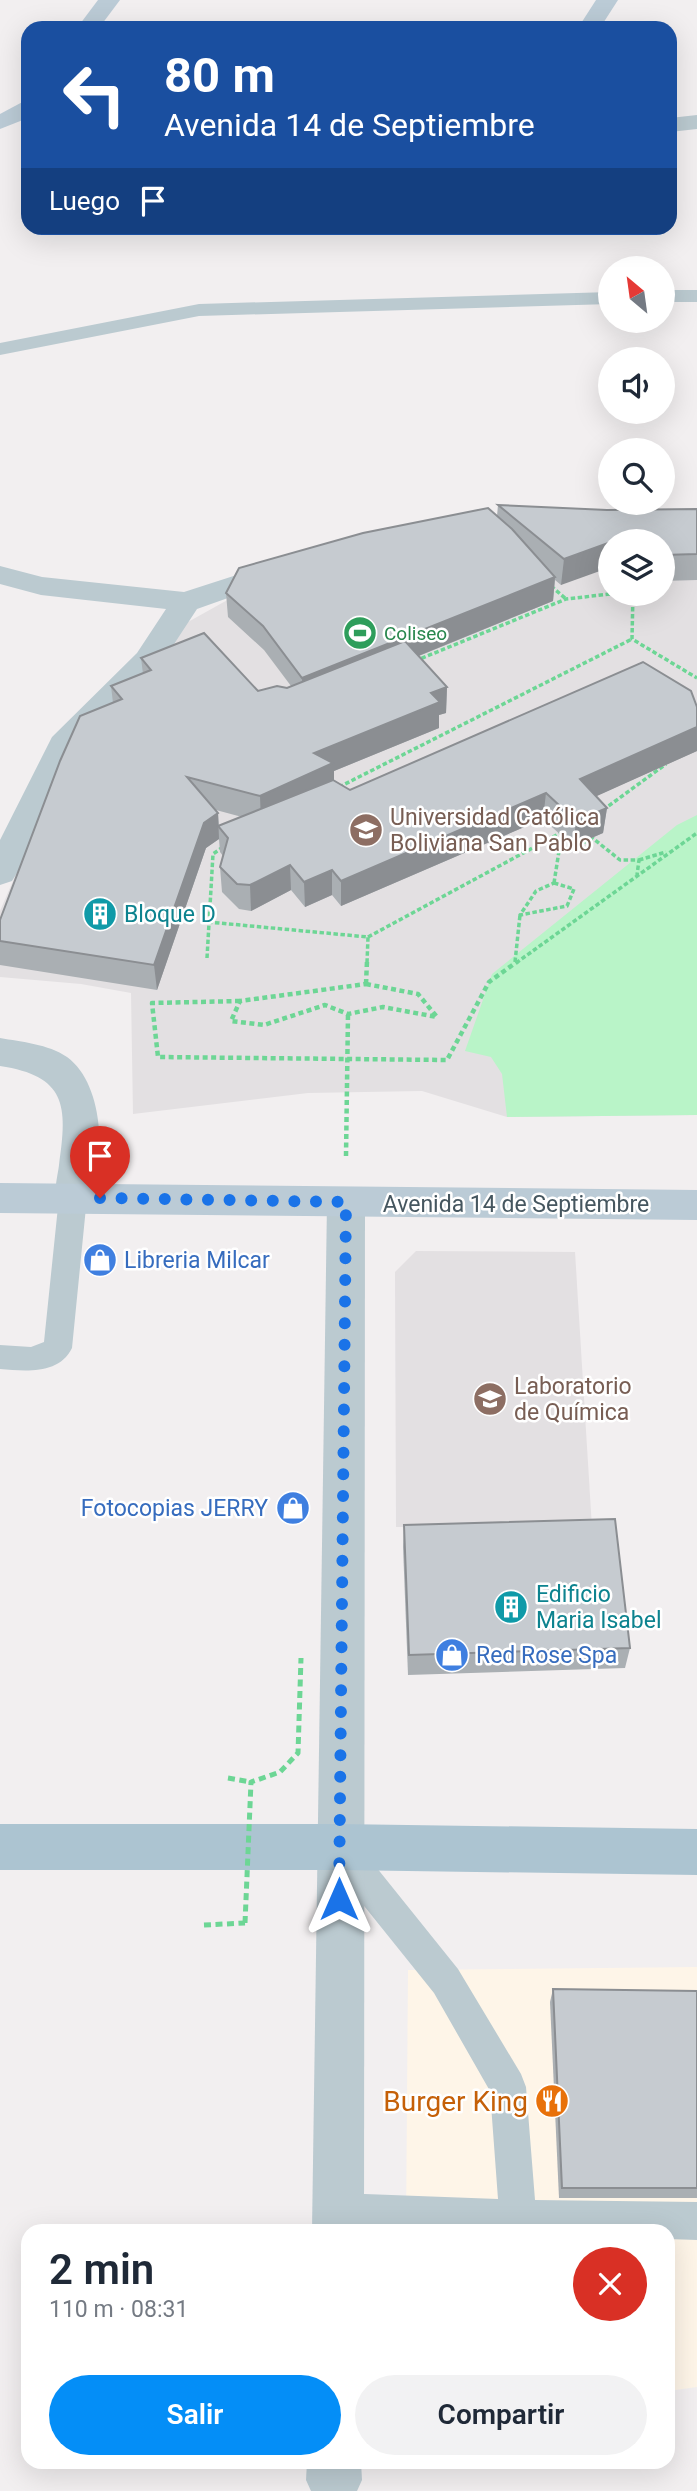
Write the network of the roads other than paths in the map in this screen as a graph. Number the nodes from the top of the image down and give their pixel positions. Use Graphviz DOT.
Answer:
graph roads {
  1 [pos="109,0"];
  2 [pos="607,0"];
  3 [pos="93,21"];
  4 [pos="594,21"];
  5 [pos="21,112"];
  6 [pos="21,122"];
  7 [pos="697,122"];
  8 [pos="0,123"];
  9 [pos="677,124"];
  10 [pos="676,296"];
  11 [pos="697,296"];
  12 [pos="598,298"];
  13 [pos="0,349"];
  14 [pos="307,562"];
  15 [pos="0,575"];
  16 [pos="186,603"];
  17 [pos="0,873"];
  18 [pos="0,1052"];
  19 [pos="73,1197"];
  20 [pos="0,1198"];
  21 [pos="346,1202"];
  22 [pos="697,1205"];
  23 [pos="0,1357"];
  24 [pos="0,1847"];
  25 [pos="339,1847"];
  26 [pos="697,1852"];
  27 [pos="518,2218"];
  28 [pos="338,2221"];
  29 [pos="697,2221"];
  1 -- 3 [label="main road"];
  2 -- 4 [label="main road"];
  5 -- 8 [label="main road"];
  6 -- 8 [label="main road"];
  7 -- 9 [label="street"];
  10 -- 11 [label="lane"];
  12 -- 13 [label="lane"];
  14 -- 16 [label="street"];
  15 -- 16 [label="street"];
  16 -- 17 [label="street"];
  18 -- 19 [label="street"];
  19 -- 20 [label="main road, Avenida 14 de Septiembre"];
  19 -- 21 [label="main road, Avenida 14 de Septiembre"];
  19 -- 23 [label="lane"];
  21 -- 22 [label="main road, Avenida 14 de Septiembre"];
  21 -- 25 [label="street"];
  24 -- 25 [label="main road"];
  25 -- 26 [label="main road"];
  25 -- 27 [label="lane"];
  25 -- 28 [label="street"];
  27 -- 28 [label="lane"];
  27 -- 29 [label="lane"];
}
